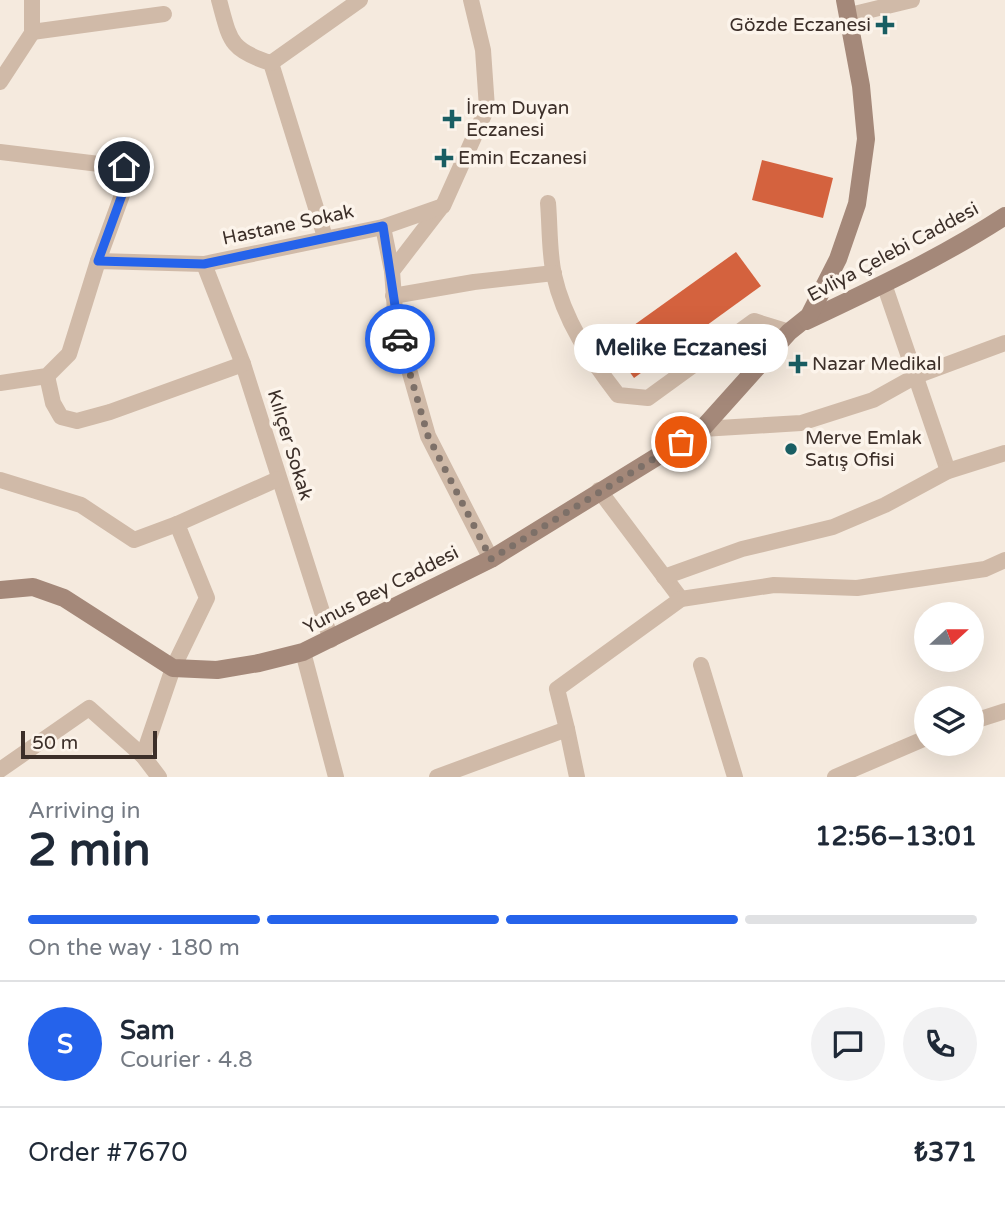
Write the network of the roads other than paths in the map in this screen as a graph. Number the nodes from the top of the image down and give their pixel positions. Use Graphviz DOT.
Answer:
graph roads {
  1 [pos="32,0"];
  2 [pos="219,0"];
  3 [pos="360,0"];
  4 [pos="471,0"];
  5 [pos="912,0"];
  6 [pos="848,7"];
  7 [pos="164,14"];
  8 [pos="32,32"];
  9 [pos="271,63"];
  10 [pos="0,82"];
  11 [pos="0,152"];
  12 [pos="548,203"];
  13 [pos="443,206"];
  14 [pos="1005,216"];
  15 [pos="383,226"];
  16 [pos="325,237"];
  17 [pos="98,261"];
  18 [pos="204,264"];
  19 [pos="392,271"];
  20 [pos="554,273"];
  21 [pos="884,284"];
  22 [pos="393,296"];
  23 [pos="794,328"];
  24 [pos="1005,343"];
  25 [pos="243,364"];
  26 [pos="47,376"];
  27 [pos="916,376"];
  28 [pos="0,383"];
  29 [pos="702,429"];
  30 [pos="1005,453"];
  31 [pos="948,471"];
  32 [pos="278,479"];
  33 [pos="0,480"];
  34 [pos="599,490"];
  35 [pos="177,524"];
  36 [pos="491,559"];
  37 [pos="1005,560"];
  38 [pos="664,577"];
  39 [pos="0,590"];
  40 [pos="681,599"];
  41 [pos="331,639"];
  42 [pos="303,652"];
  43 [pos="701,665"];
  44 [pos="173,668"];
  45 [pos="1005,710"];
  46 [pos="984,717"];
  47 [pos="567,729"];
  48 [pos="914,743"];
  49 [pos="143,757"];
  50 [pos="0,770"];
  51 [pos="159,777"];
  52 [pos="337,777"];
  53 [pos="438,777"];
  54 [pos="577,777"];
  55 [pos="735,777"];
  56 [pos="835,777"];
  1 -- 8 [label="street"];
  2 -- 9 [label="street"];
  3 -- 9 [label="street"];
  4 -- 13 [label="street"];
  5 -- 6 [label="street"];
  6 -- 23 [label="street, Yunus Bey Caddesi"];
  7 -- 8 [label="street"];
  8 -- 10 [label="street"];
  9 -- 16 [label="street"];
  11 -- 17 [label="street"];
  12 -- 20 [label="street"];
  13 -- 15 [label="street, Hastane Sokak"];
  13 -- 19 [label="street"];
  14 -- 21 [label="street, Evliya Çelebi Caddesi"];
  15 -- 16 [label="street, Hastane Sokak"];
  15 -- 19 [label="street"];
  16 -- 18 [label="street, Hastane Sokak"];
  17 -- 18 [label="street, Hastane Sokak"];
  17 -- 26 [label="street"];
  18 -- 25 [label="street, Kılıçer Sokak"];
  19 -- 22 [label="street"];
  20 -- 22 [label="street"];
  20 -- 23 [label="street"];
  21 -- 23 [label="street, Evliya Çelebi Caddesi"];
  21 -- 27 [label="street"];
  22 -- 36 [label="street"];
  23 -- 29 [label="street, Yunus Bey Caddesi"];
  24 -- 27 [label="street"];
  25 -- 26 [label="street"];
  25 -- 32 [label="street, Kılıçer Sokak"];
  26 -- 28 [label="street"];
  27 -- 29 [label="street"];
  27 -- 31 [label="street"];
  29 -- 34 [label="street, Yunus Bey Caddesi"];
  30 -- 31 [label="street"];
  31 -- 38 [label="street"];
  32 -- 35 [label="street"];
  32 -- 41 [label="street, Kılıçer Sokak"];
  33 -- 35 [label="street"];
  34 -- 36 [label="street, Yunus Bey Caddesi"];
  34 -- 38 [label="street"];
  35 -- 44 [label="street"];
  36 -- 41 [label="street, Yunus Bey Caddesi"];
  37 -- 40 [label="street"];
  38 -- 40 [label="street"];
  39 -- 44 [label="street"];
  40 -- 47 [label="street"];
  41 -- 42 [label="street, Yunus Bey Caddesi"];
  42 -- 44 [label="street, Yunus Bey Caddesi"];
  42 -- 52 [label="street"];
  43 -- 55 [label="street"];
  44 -- 49 [label="street"];
  45 -- 46 [label="street"];
  47 -- 53 [label="street"];
  47 -- 54 [label="street"];
  48 -- 56 [label="street"];
  49 -- 50 [label="street"];
  49 -- 51 [label="street"];
}
